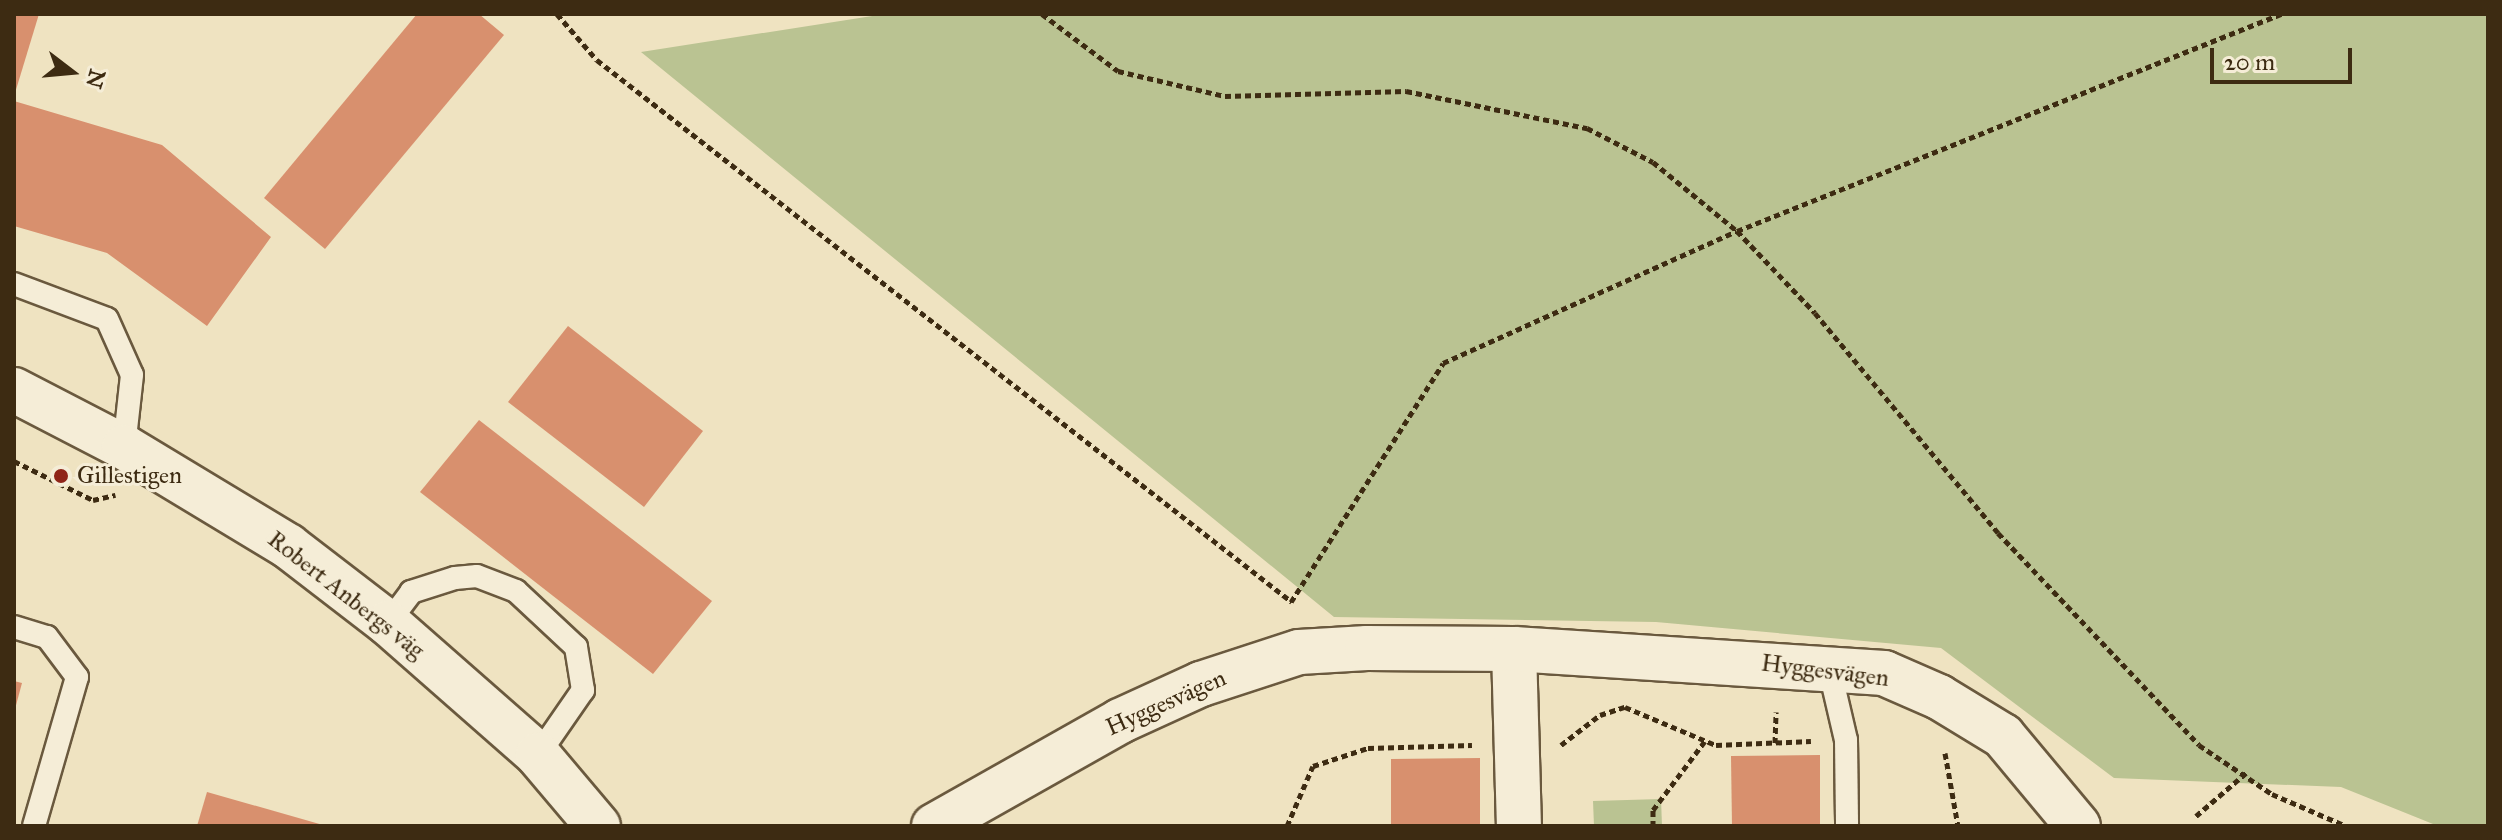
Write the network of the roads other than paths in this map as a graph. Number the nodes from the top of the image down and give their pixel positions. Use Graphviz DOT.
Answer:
graph roads {
  1 [pos="14,284"];
  2 [pos="14,390"];
  3 [pos="124,447"];
  4 [pos="388,623"];
  5 [pos="14,627"];
  6 [pos="1514,649"];
  7 [pos="1829,667"];
  8 [pos="538,755"];
  9 [pos="34,826"];
  10 [pos="598,826"];
  11 [pos="934,826"];
  12 [pos="1519,826"];
  13 [pos="1847,826"];
  14 [pos="2078,826"];
  1 -- 3 [label="lane"];
  2 -- 3 [label="street, Robert Anbergs väg"];
  3 -- 4 [label="street, Robert Anbergs väg"];
  4 -- 8 [label="street, Robert Anbergs väg"];
  4 -- 8 [label="lane"];
  5 -- 9 [label="lane"];
  6 -- 7 [label="street, Hyggesvägen"];
  6 -- 11 [label="street, Hyggesvägen"];
  6 -- 12 [label="street"];
  7 -- 13 [label="lane"];
  7 -- 14 [label="street, Hyggesvägen"];
  8 -- 10 [label="street, Robert Anbergs väg"];
}
